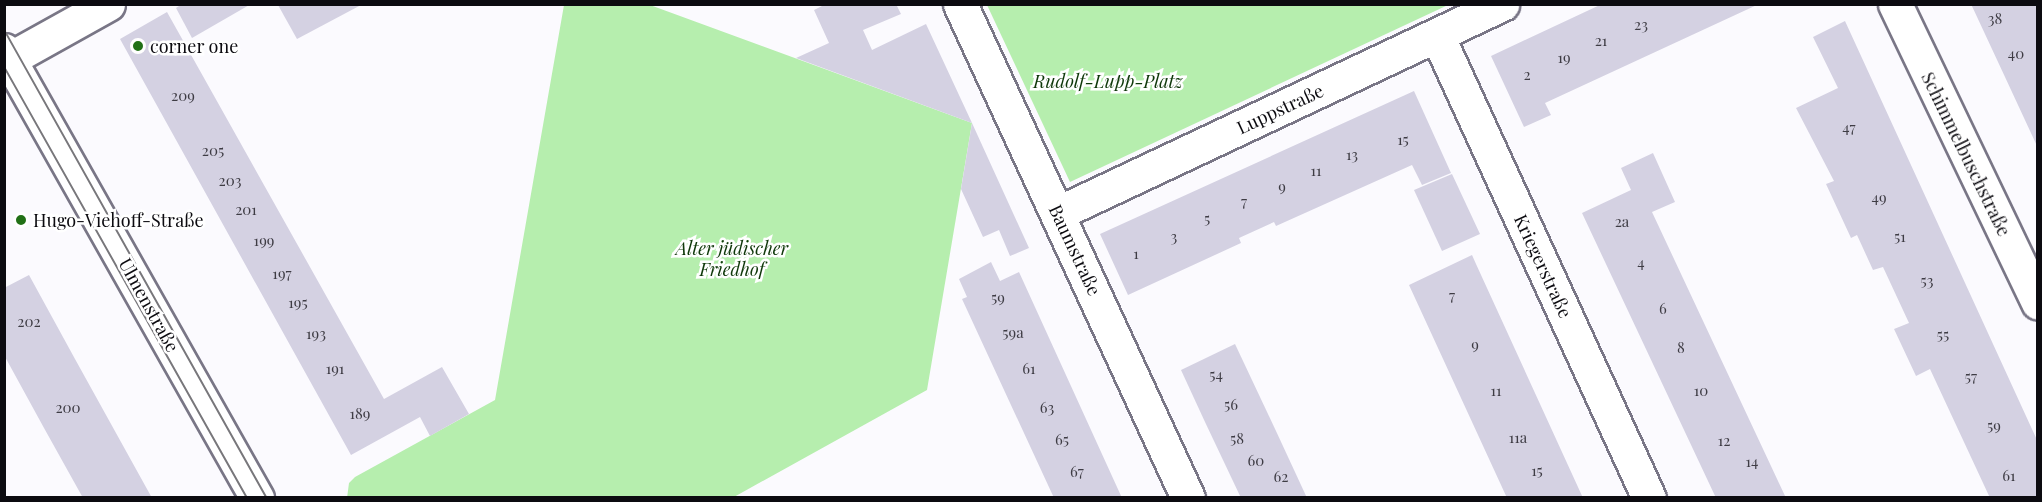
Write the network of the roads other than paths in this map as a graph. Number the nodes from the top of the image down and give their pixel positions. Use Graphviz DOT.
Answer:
graph roads {
  1 [pos="108,4"];
  2 [pos="960,4"];
  3 [pos="1502,4"];
  4 [pos="1895,4"];
  5 [pos="1437,35"];
  6 [pos="6,57"];
  7 [pos="1058,213"];
  8 [pos="2036,297"];
  9 [pos="257,498"];
  10 [pos="1188,498"];
  11 [pos="1649,498"];
  1 -- 6 [label="street"];
  2 -- 7 [label="street, Baumstraße"];
  3 -- 5 [label="street, Luppstraße"];
  4 -- 8 [label="street, Schimmelbuschstraße"];
  5 -- 7 [label="street, Luppstraße"];
  5 -- 11 [label="street, Kriegerstraße"];
  6 -- 9 [label="street, Ulmenstraße"];
  7 -- 10 [label="street, Baumstraße"];
}
